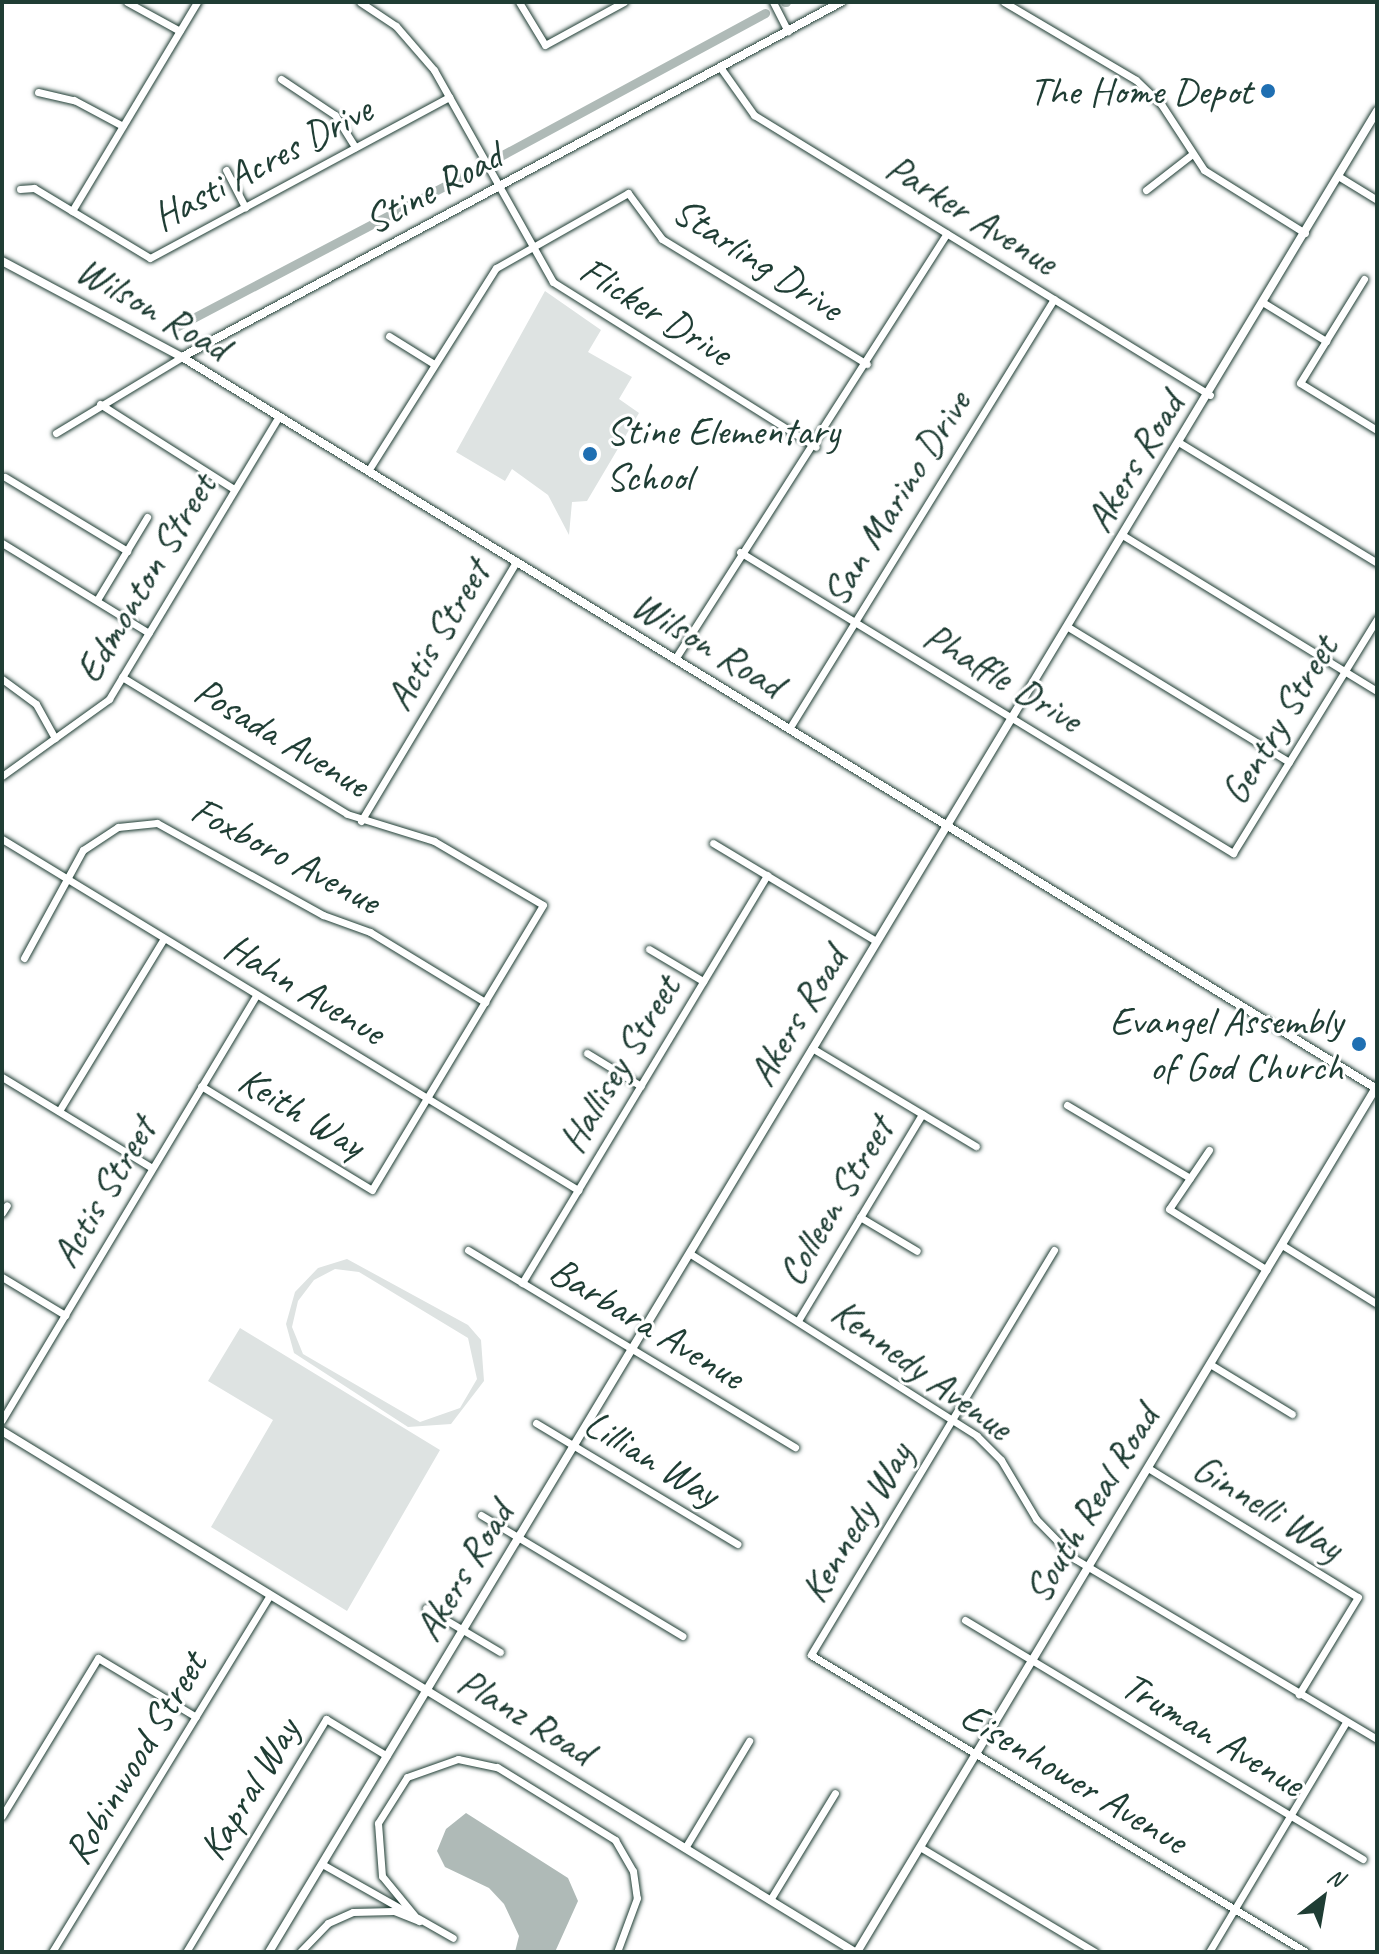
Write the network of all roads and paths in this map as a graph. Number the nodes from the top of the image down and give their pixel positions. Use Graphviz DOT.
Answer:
graph roads {
  1 [pos="127,2"];
  2 [pos="197,2"];
  3 [pos="360,2"];
  4 [pos="519,2"];
  5 [pos="624,2"];
  6 [pos="773,2"];
  7 [pos="841,2"];
  8 [pos="1004,2"];
  9 [pos="180,31"];
  10 [pos="788,31"];
  11 [pos="720,67"];
  12 [pos="281,79"];
  13 [pos="38,92"];
  14 [pos="449,97"];
  15 [pos="1377,111"];
  16 [pos="123,126"];
  17 [pos="355,147"];
  18 [pos="1191,155"];
  19 [pos="226,170"];
  20 [pos="1338,176"];
  21 [pos="498,187"];
  22 [pos="20,189"];
  23 [pos="1146,190"];
  24 [pos="1377,200"];
  25 [pos="245,207"];
  26 [pos="72,211"];
  27 [pos="947,233"];
  28 [pos="1305,233"];
  29 [pos="530,246"];
  30 [pos="2,261"];
  31 [pos="1364,279"];
  32 [pos="1054,299"];
  33 [pos="1264,303"];
  34 [pos="389,336"];
  35 [pos="1326,341"];
  36 [pos="182,357"];
  37 [pos="434,364"];
  38 [pos="867,364"];
  39 [pos="1210,395"];
  40 [pos="100,404"];
  41 [pos="279,416"];
  42 [pos="1377,430"];
  43 [pos="56,433"];
  44 [pos="1180,443"];
  45 [pos="816,447"];
  46 [pos="368,471"];
  47 [pos="5,477"];
  48 [pos="234,489"];
  49 [pos="147,517"];
  50 [pos="1124,536"];
  51 [pos="2,543"];
  52 [pos="127,551"];
  53 [pos="740,552"];
  54 [pos="516,562"];
  55 [pos="1377,563"];
  56 [pos="97,600"];
  57 [pos="1377,619"];
  58 [pos="855,622"];
  59 [pos="1068,627"];
  60 [pos="149,633"];
  61 [pos="675,659"];
  62 [pos="1345,671"];
  63 [pos="122,677"];
  64 [pos="2,679"];
  65 [pos="1377,691"];
  66 [pos="1012,718"];
  67 [pos="789,729"];
  68 [pos="55,738"];
  69 [pos="1289,762"];
  70 [pos="2,776"];
  71 [pos="361,821"];
  72 [pos="946,825"];
  73 [pos="2,839"];
  74 [pos="713,843"];
  75 [pos="1233,853"];
  76 [pos="767,875"];
  77 [pos="65,878"];
  78 [pos="164,938"];
  79 [pos="876,941"];
  80 [pos="649,949"];
  81 [pos="24,958"];
  82 [pos="703,981"];
  83 [pos="256,995"];
  84 [pos="485,1002"];
  85 [pos="812,1048"];
  86 [pos="587,1053"];
  87 [pos="2,1077"];
  88 [pos="201,1086"];
  89 [pos="641,1086"];
  90 [pos="1377,1088"];
  91 [pos="427,1099"];
  92 [pos="1067,1105"];
  93 [pos="59,1111"];
  94 [pos="922,1114"];
  95 [pos="976,1146"];
  96 [pos="1209,1150"];
  97 [pos="152,1168"];
  98 [pos="1190,1178"];
  99 [pos="578,1190"];
  100 [pos="7,1205"];
  101 [pos="2,1213"];
  102 [pos="860,1217"];
  103 [pos="1282,1245"];
  104 [pos="468,1250"];
  105 [pos="1054,1250"];
  106 [pos="917,1251"];
  107 [pos="689,1253"];
  108 [pos="1267,1270"];
  109 [pos="2,1277"];
  110 [pos="522,1283"];
  111 [pos="1377,1304"];
  112 [pos="65,1315"];
  113 [pos="799,1319"];
  114 [pos="632,1349"];
  115 [pos="1210,1364"];
  116 [pos="1292,1414"];
  117 [pos="2,1420"];
  118 [pos="952,1420"];
  119 [pos="536,1423"];
  120 [pos="2,1431"];
  121 [pos="574,1445"];
  122 [pos="795,1447"];
  123 [pos="1148,1468"];
  124 [pos="481,1515"];
  125 [pos="518,1538"];
  126 [pos="737,1544"];
  127 [pos="1088,1567"];
  128 [pos="270,1595"];
  129 [pos="426,1608"];
  130 [pos="965,1620"];
  131 [pos="463,1630"];
  132 [pos="682,1636"];
  133 [pos="500,1652"];
  134 [pos="811,1655"];
  135 [pos="1032,1660"];
  136 [pos="427,1690"];
  137 [pos="1299,1694"];
  138 [pos="196,1717"];
  139 [pos="1346,1722"];
  140 [pos="1377,1739"];
  141 [pos="749,1741"];
  142 [pos="976,1754"];
  143 [pos="387,1756"];
  144 [pos="835,1793"];
  145 [pos="2,1816"];
  146 [pos="1290,1816"];
  147 [pos="920,1847"];
  148 [pos="685,1848"];
  149 [pos="1363,1859"];
  150 [pos="322,1864"];
  151 [pos="770,1900"];
  152 [pos="1235,1909"];
  153 [pos="420,1920"];
  154 [pos="453,1938"];
  155 [pos="52,1952"];
  156 [pos="186,1952"];
  157 [pos="269,1952"];
  158 [pos="300,1952"];
  159 [pos="617,1952"];
  160 [pos="856,1952"];
  161 [pos="1095,1952"];
  162 [pos="1209,1952"];
  163 [pos="1306,1952"];
  1 -- 9 [label="street"];
  2 -- 9 [label="street"];
  3 -- 14 [label="street, Flicker Drive"];
  4 -- 5 [label="street"];
  6 -- 10 [label="street"];
  7 -- 10 [label="street, Stine Road"];
  8 -- 18 [label="street"];
  9 -- 16 [label="street"];
  10 -- 11 [label="street, Stine Road"];
  11 -- 21 [label="street, Stine Road"];
  11 -- 27 [label="street, Parker Avenue"];
  12 -- 17 [label="street"];
  13 -- 16 [label="street"];
  14 -- 17 [label="street, Hasti Acres Drive"];
  14 -- 21 [label="street, Flicker Drive"];
  15 -- 20 [label="street, Akers Road"];
  16 -- 26 [label="street"];
  17 -- 25 [label="street, Hasti Acres Drive"];
  18 -- 23 [label="street"];
  18 -- 28 [label="street"];
  19 -- 25 [label="street"];
  20 -- 24 [label="street"];
  20 -- 28 [label="street, Akers Road"];
  21 -- 29 [label="street, Flicker Drive"];
  21 -- 36 [label="street, Stine Road"];
  22 -- 26 [label="street, Hasti Acres Drive"];
  25 -- 26 [label="street, Hasti Acres Drive"];
  27 -- 32 [label="street, Parker Avenue"];
  27 -- 38 [label="street"];
  28 -- 33 [label="street, Akers Road"];
  29 -- 37 [label="street"];
  29 -- 38 [label="street, Starling Drive"];
  29 -- 45 [label="street, Flicker Drive"];
  30 -- 36 [label="street, Wilson Road"];
  31 -- 35 [label="street"];
  32 -- 39 [label="street, Parker Avenue"];
  32 -- 58 [label="street, San Marino Drive"];
  33 -- 35 [label="street"];
  33 -- 39 [label="street, Akers Road"];
  34 -- 37 [label="street"];
  35 -- 42 [label="street"];
  36 -- 40 [label="street, Stine Road"];
  36 -- 41 [label="street, Wilson Road"];
  37 -- 46 [label="street"];
  38 -- 45 [label="street"];
  39 -- 44 [label="street, Akers Road"];
  40 -- 43 [label="street, Stine Road"];
  40 -- 48 [label="street"];
  41 -- 46 [label="street, Wilson Road"];
  41 -- 48 [label="street, Edmonton Street"];
  44 -- 50 [label="street, Akers Road"];
  44 -- 55 [label="street"];
  45 -- 53 [label="street"];
  46 -- 54 [label="street, Wilson Road"];
  47 -- 52 [label="street"];
  48 -- 60 [label="street, Edmonton Street"];
  49 -- 52 [label="street"];
  50 -- 59 [label="street, Akers Road"];
  50 -- 62 [label="street"];
  51 -- 56 [label="street"];
  52 -- 56 [label="street"];
  53 -- 58 [label="street, Phaffle Drive"];
  53 -- 61 [label="street"];
  54 -- 61 [label="street, Wilson Road"];
  54 -- 71 [label="street, Actis Street"];
  56 -- 60 [label="street"];
  57 -- 62 [label="street, Gentry Street"];
  58 -- 66 [label="street, Phaffle Drive"];
  58 -- 67 [label="street, San Marino Drive"];
  59 -- 66 [label="street, Akers Road"];
  59 -- 69 [label="street"];
  60 -- 63 [label="street, Edmonton Street"];
  61 -- 67 [label="street, Wilson Road"];
  62 -- 65 [label="street"];
  62 -- 69 [label="street, Gentry Street"];
  63 -- 68 [label="street, Edmonton Street"];
  63 -- 71 [label="street, Posada Avenue"];
  64 -- 68 [label="street"];
  66 -- 72 [label="street, Akers Road"];
  66 -- 75 [label="street, Phaffle Drive"];
  67 -- 72 [label="street, Wilson Road"];
  68 -- 70 [label="street, Edmonton Street"];
  69 -- 75 [label="street, Gentry Street"];
  71 -- 84 [label="street, Posada Avenue"];
  72 -- 79 [label="street, Akers Road"];
  72 -- 90 [label="street, Wilson Road"];
  73 -- 77 [label="street, Hahn Avenue"];
  74 -- 76 [label="street"];
  76 -- 79 [label="street"];
  76 -- 82 [label="street, Hallisey Street"];
  77 -- 78 [label="street, Hahn Avenue"];
  77 -- 81 [label="street, Foxboro Avenue"];
  77 -- 84 [label="street, Foxboro Avenue"];
  78 -- 83 [label="street, Hahn Avenue"];
  78 -- 93 [label="street"];
  79 -- 85 [label="street, Akers Road"];
  80 -- 82 [label="street"];
  82 -- 89 [label="street, Hallisey Street"];
  83 -- 88 [label="street, Actis Street"];
  83 -- 91 [label="street, Hahn Avenue"];
  84 -- 91 [label="street"];
  85 -- 94 [label="street"];
  85 -- 107 [label="street, Akers Road"];
  86 -- 89 [label="street"];
  87 -- 93 [label="street"];
  88 -- 91 [label="street, Keith Way"];
  88 -- 97 [label="street, Actis Street"];
  89 -- 99 [label="street, Hallisey Street"];
  90 -- 103 [label="street, South Real Road"];
  91 -- 99 [label="street, Hahn Avenue"];
  92 -- 98 [label="street"];
  93 -- 97 [label="street"];
  94 -- 95 [label="street"];
  94 -- 102 [label="street, Colleen Street"];
  96 -- 98 [label="street"];
  97 -- 112 [label="street, Actis Street"];
  98 -- 108 [label="street"];
  99 -- 110 [label="street, Hallisey Street"];
  100 -- 101 [label="street"];
  102 -- 106 [label="street"];
  102 -- 113 [label="street, Colleen Street"];
  103 -- 108 [label="street, South Real Road"];
  103 -- 111 [label="street"];
  104 -- 110 [label="street, Barbara Avenue"];
  105 -- 118 [label="street, Kennedy Way"];
  107 -- 113 [label="street, Kennedy Avenue"];
  107 -- 114 [label="street, Akers Road"];
  108 -- 115 [label="street, South Real Road"];
  109 -- 112 [label="street"];
  110 -- 114 [label="street, Barbara Avenue"];
  112 -- 117 [label="street, Actis Street"];
  113 -- 118 [label="street, Kennedy Avenue"];
  114 -- 121 [label="street, Akers Road"];
  114 -- 122 [label="street, Barbara Avenue"];
  115 -- 116 [label="street"];
  115 -- 123 [label="street, South Real Road"];
  118 -- 127 [label="street, Kennedy Avenue"];
  118 -- 134 [label="street, Kennedy Way"];
  119 -- 121 [label="street, Lillian Way"];
  120 -- 128 [label="street, Planz Road"];
  121 -- 125 [label="street, Akers Road"];
  121 -- 126 [label="street, Lillian Way"];
  123 -- 127 [label="street, South Real Road"];
  123 -- 137 [label="street, Ginnelli Way"];
  124 -- 125 [label="street"];
  125 -- 131 [label="street, Akers Road"];
  125 -- 132 [label="street"];
  127 -- 135 [label="street, South Real Road"];
  127 -- 137 [label="street, Kennedy Avenue"];
  128 -- 136 [label="street, Planz Road"];
  128 -- 138 [label="street, Robinwood Street"];
  129 -- 131 [label="street"];
  130 -- 135 [label="street, Truman Avenue"];
  131 -- 133 [label="street"];
  131 -- 136 [label="street, Akers Road"];
  134 -- 142 [label="street, Eisenhower Avenue"];
  135 -- 142 [label="street, South Real Road"];
  135 -- 146 [label="street, Truman Avenue"];
  136 -- 143 [label="street, Akers Road"];
  136 -- 148 [label="street, Planz Road"];
  137 -- 139 [label="street, Kennedy Avenue"];
  138 -- 145 [label="street"];
  138 -- 155 [label="street, Robinwood Street"];
  139 -- 140 [label="street, Kennedy Avenue"];
  139 -- 146 [label="street"];
  141 -- 148 [label="street"];
  142 -- 147 [label="street, South Real Road"];
  142 -- 152 [label="street, Eisenhower Avenue"];
  143 -- 150 [label="street, Akers Road"];
  143 -- 156 [label="street, Kapral Way"];
  144 -- 151 [label="street"];
  146 -- 149 [label="street, Truman Avenue"];
  146 -- 152 [label="street"];
  147 -- 160 [label="street, South Real Road"];
  147 -- 161 [label="street"];
  148 -- 151 [label="street, Planz Road"];
  150 -- 153 [label="street"];
  150 -- 157 [label="street, Akers Road"];
  151 -- 160 [label="street, Planz Road"];
  152 -- 162 [label="street"];
  152 -- 163 [label="street, Eisenhower Avenue"];
  153 -- 154 [label="street"];
  153 -- 158 [label="street"];
  153 -- 159 [label="street"];
}
